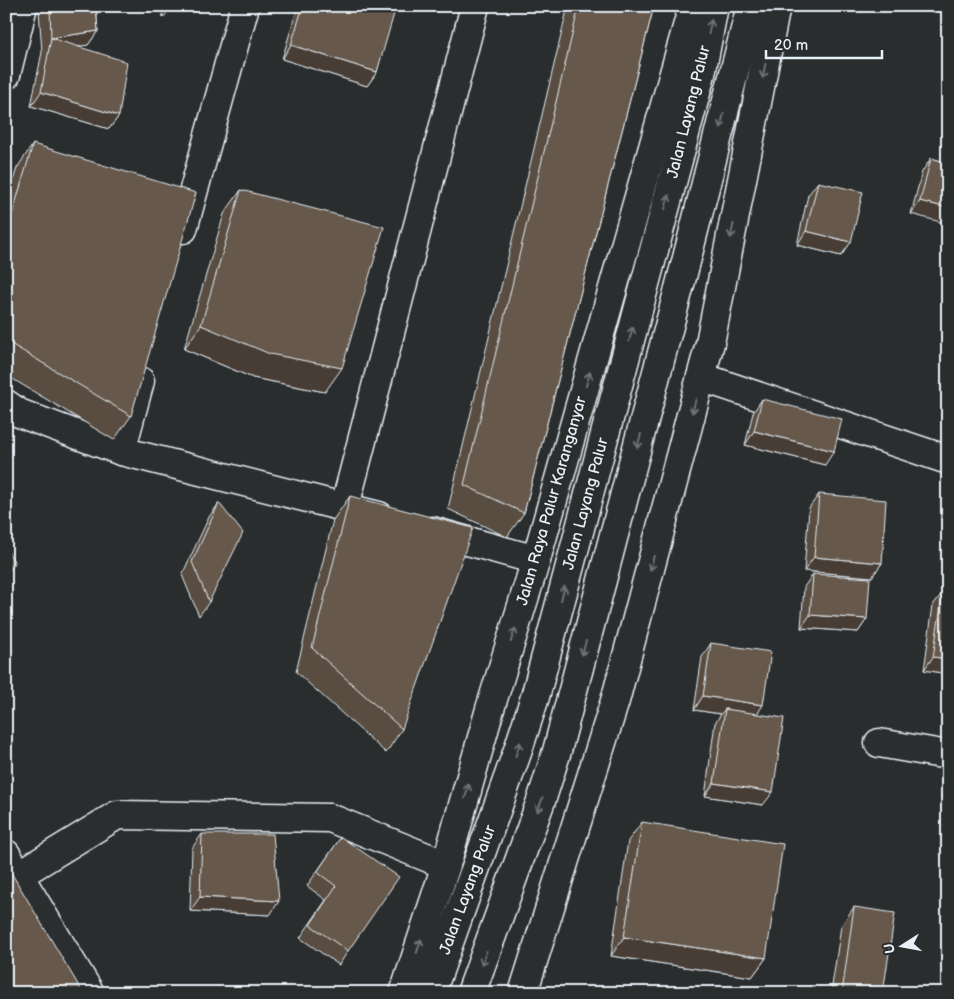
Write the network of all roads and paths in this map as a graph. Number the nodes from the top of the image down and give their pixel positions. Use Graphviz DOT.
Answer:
graph roads {
  1 [pos="23,6"];
  2 [pos="245,6"];
  3 [pos="475,6"];
  4 [pos="692,6"];
  5 [pos="714,6"];
  6 [pos="751,6"];
  7 [pos="776,6"];
  8 [pos="6,75"];
  9 [pos="177,250"];
  10 [pos="147,356"];
  11 [pos="701,377"];
  12 [pos="6,404"];
  13 [pos="121,451"];
  14 [pos="948,460"];
  15 [pos="345,506"];
  16 [pos="536,560"];
  17 [pos="879,743"];
  18 [pos="948,755"];
  19 [pos="12,864"];
  20 [pos="446,865"];
  21 [pos="90,993"];
  22 [pos="404,993"];
  23 [pos="431,993"];
  24 [pos="471,993"];
  25 [pos="523,993"];
  1 -- 8 [label="main road"];
  2 -- 9 [label="main road"];
  3 -- 15 [label="main road"];
  16 -- 4 [label="main road, Jalan Raya Palur Karanganyar, one-way"];
  23 -- 5 [label="main road, Jalan Layang Palur, one-way"];
  6 -- 24 [label="main road, Jalan Layang Palur, one-way"];
  7 -- 11 [label="main road, one-way"];
  10 -- 13 [label="main road"];
  11 -- 14 [label="main road"];
  11 -- 25 [label="main road, one-way"];
  12 -- 13 [label="main road"];
  13 -- 15 [label="main road"];
  15 -- 16 [label="main road"];
  20 -- 16 [label="main road, Jalan Raya Palur Karanganyar, one-way"];
  17 -- 18 [label="main road"];
  19 -- 20 [label="main road"];
  19 -- 21 [label="main road"];
  22 -- 20 [label="main road, Jalan Raya Palur Karanganyar, one-way"];
}
